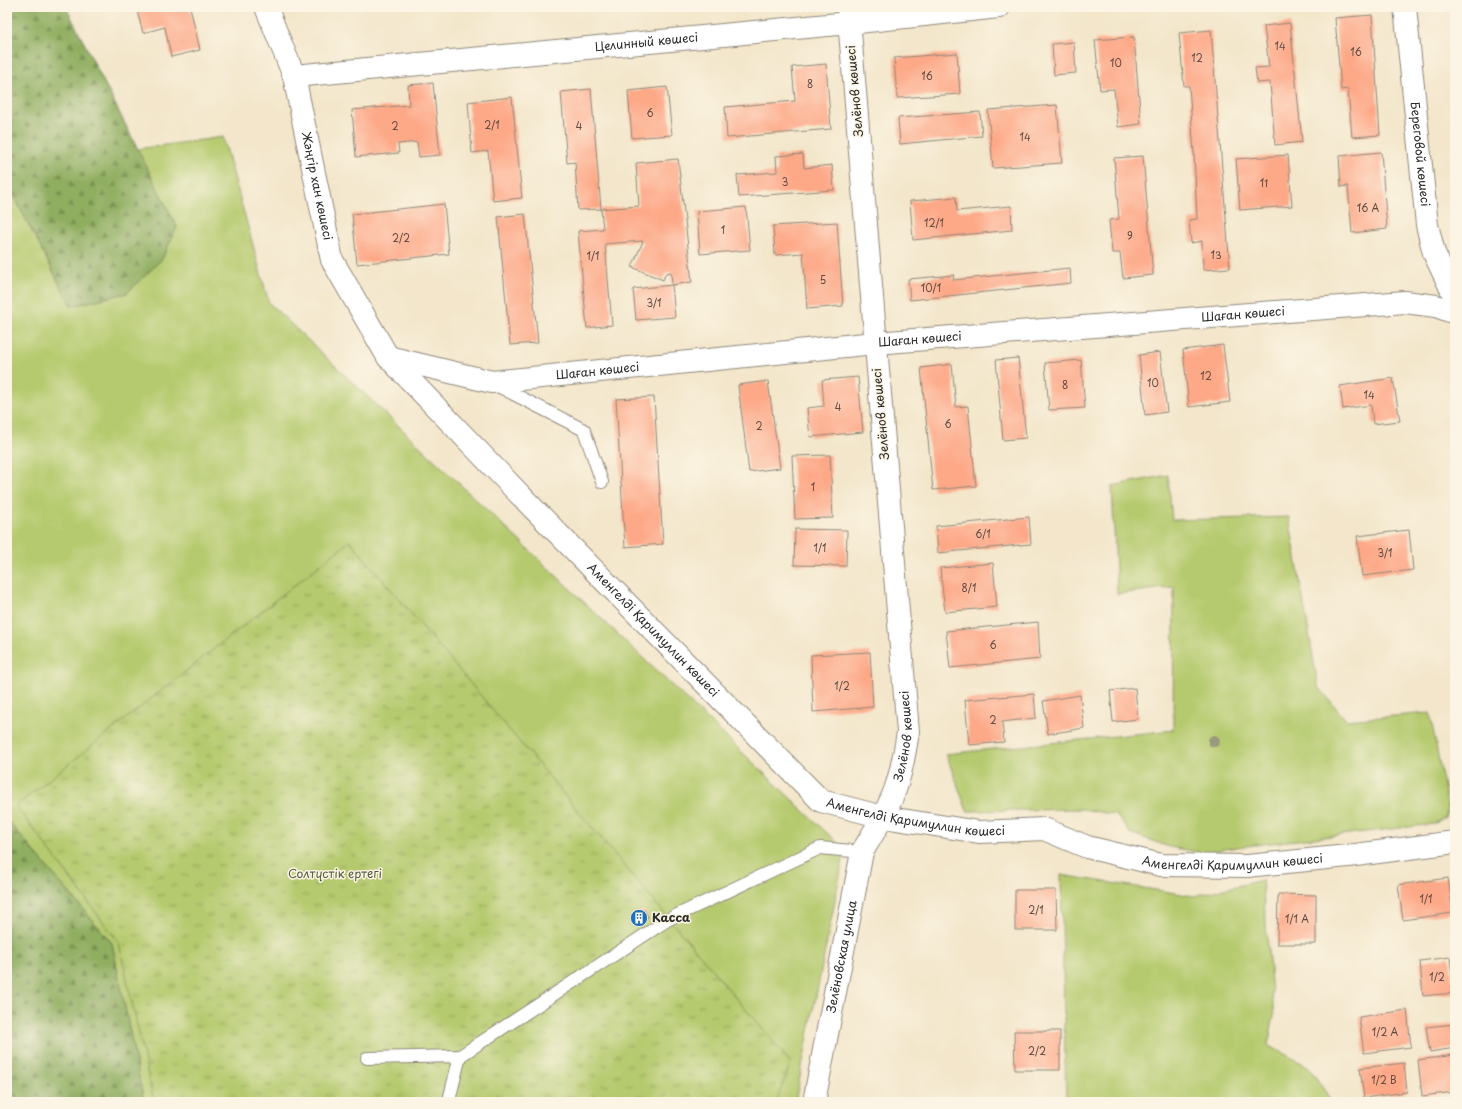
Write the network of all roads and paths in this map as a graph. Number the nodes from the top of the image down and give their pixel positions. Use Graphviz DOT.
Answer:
graph roads {
  1 [pos="266,7"];
  2 [pos="999,7"];
  3 [pos="1405,7"];
  4 [pos="849,15"];
  5 [pos="294,76"];
  6 [pos="1455,297"];
  7 [pos="1455,313"];
  8 [pos="875,343"];
  9 [pos="388,357"];
  10 [pos="492,382"];
  11 [pos="602,482"];
  12 [pos="883,816"];
  13 [pos="1455,842"];
  14 [pos="862,852"];
  15 [pos="460,1056"];
  16 [pos="367,1058"];
  17 [pos="451,1102"];
  18 [pos="814,1102"];
  1 -- 5 [label="street, Жәңгір хан көшесі"];
  2 -- 4 [label="street, Целинный көшесі"];
  3 -- 6 [label="street, Береговой көшесі"];
  4 -- 5 [label="street, Целинный көшесі"];
  4 -- 8 [label="street, Зелёнов көшесі"];
  5 -- 9 [label="street, Жәңгір хан көшесі"];
  7 -- 8 [label="street, Шаған көшесі"];
  8 -- 10 [label="street, Шаған көшесі"];
  8 -- 12 [label="street, Зелёнов көшесі"];
  9 -- 10 [label="street, Шаған көшесі"];
  9 -- 12 [label="street, Аменгелді Қаримуллин көшесі"];
  10 -- 11 [label="lane"];
  12 -- 13 [label="street, Аменгелді Қаримуллин көшесі"];
  12 -- 14 [label="street, Зелёновская улица"];
  14 -- 15 [label="lane"];
  14 -- 18 [label="street, Зелёновская улица"];
  15 -- 16 [label="lane"];
  15 -- 17 [label="lane"];
}
